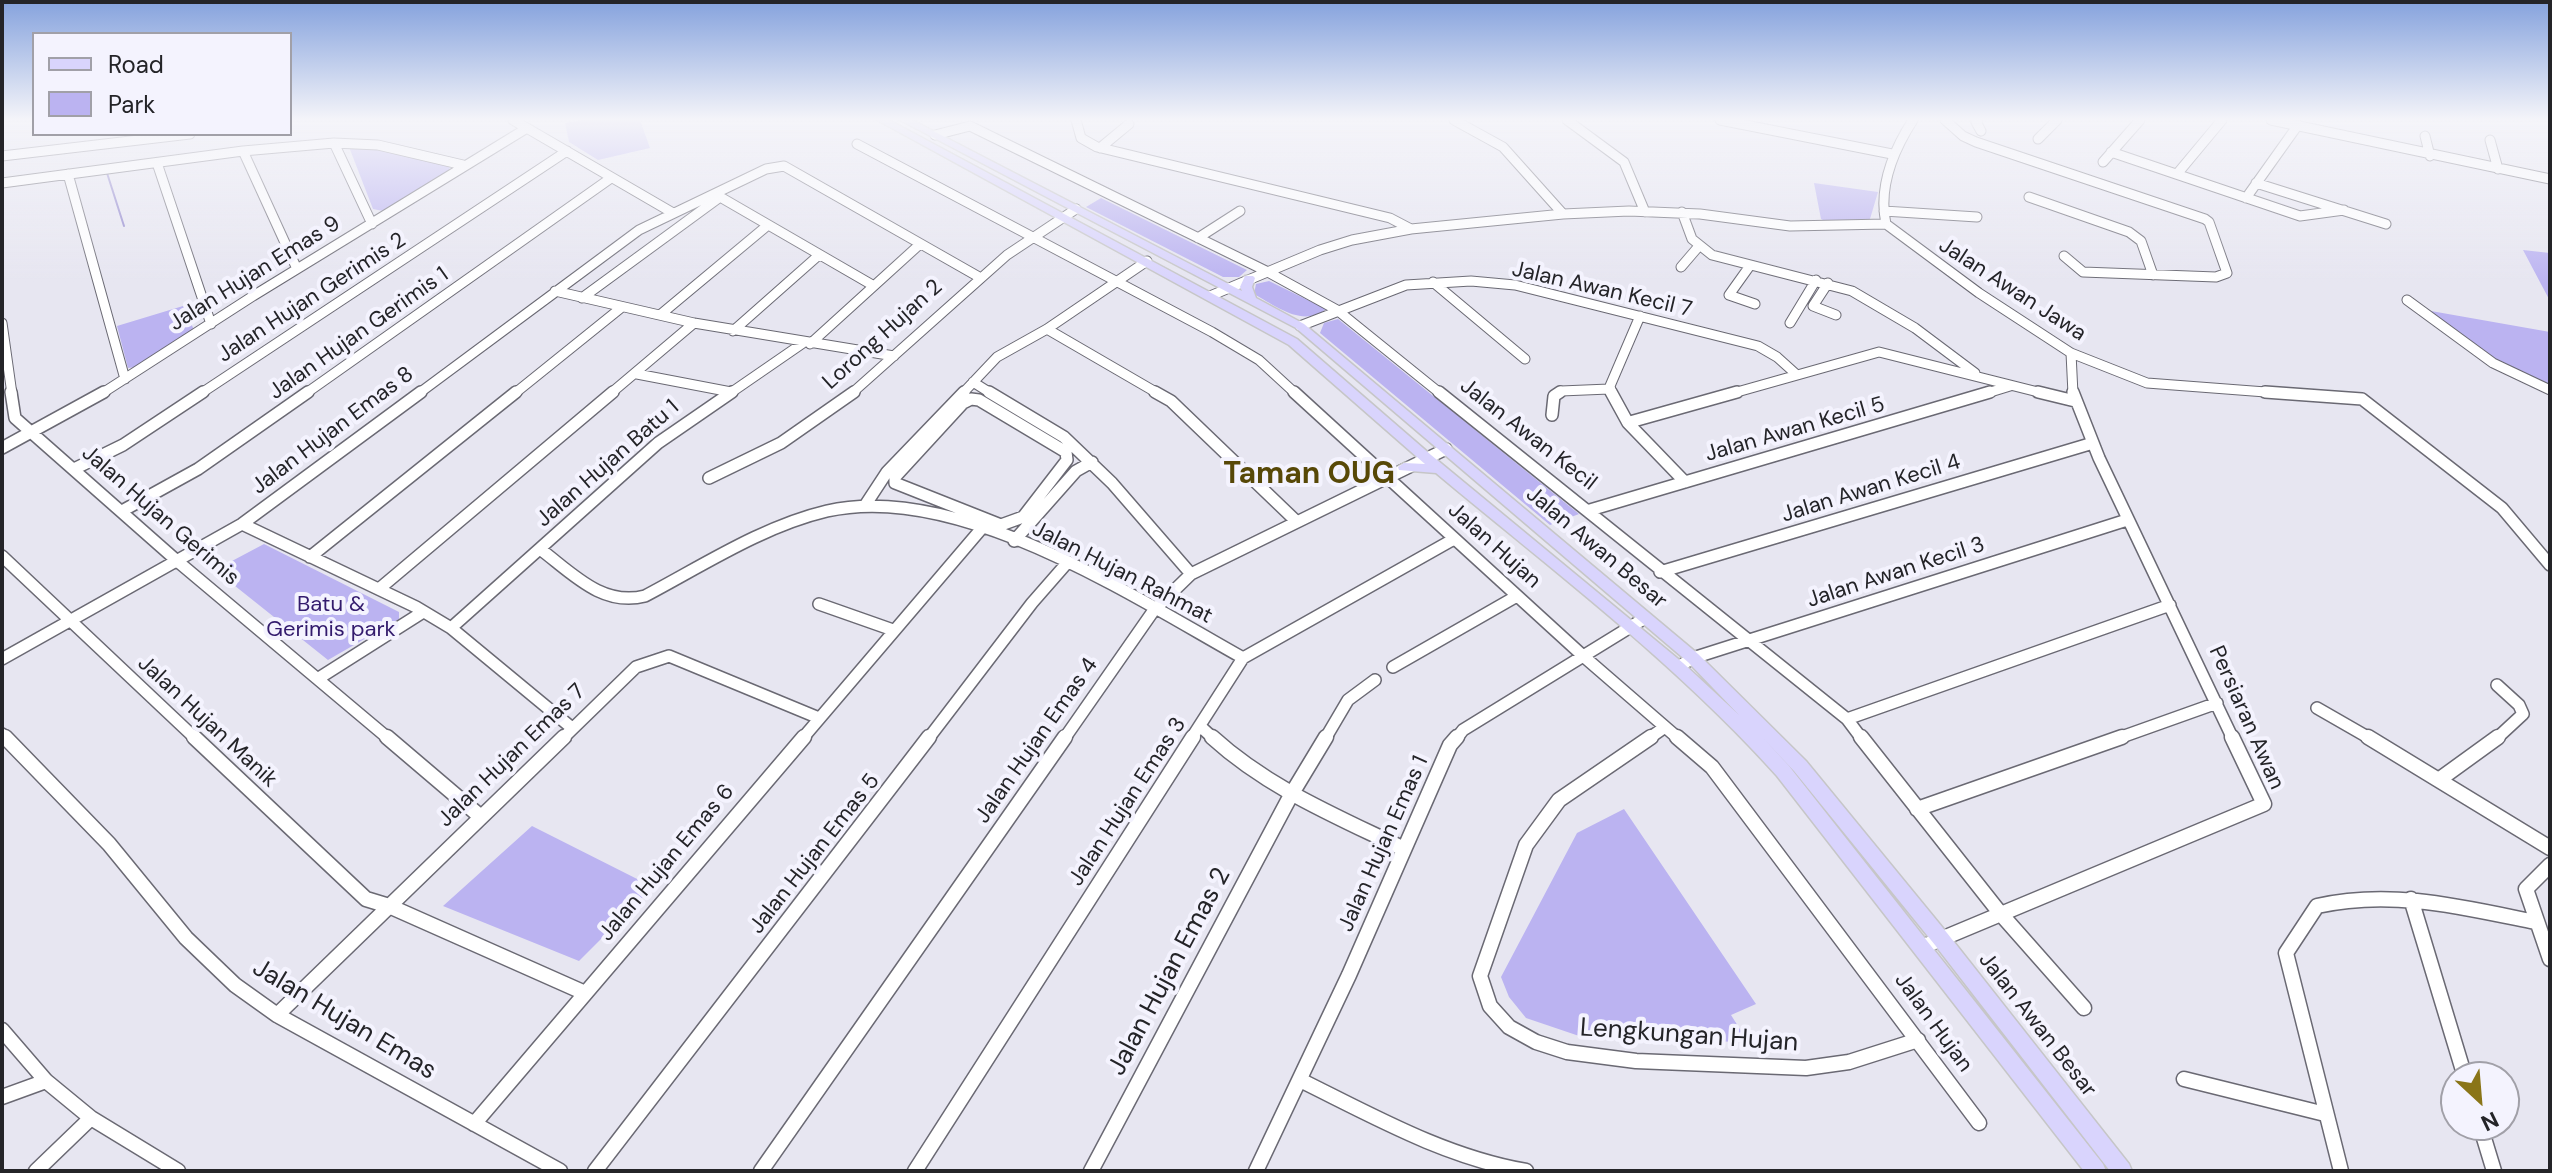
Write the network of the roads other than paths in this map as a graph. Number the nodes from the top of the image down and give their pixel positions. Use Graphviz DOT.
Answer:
graph roads {
  1 [pos="68,174"];
  2 [pos="63,175"];
  3 [pos="161,175"];
  4 [pos="254,175"];
  5 [pos="349,175"];
  6 [pos="448,175"];
  7 [pos="531,175"];
  8 [pos="606,175"];
  9 [pos="756,175"];
  10 [pos="799,175"];
  11 [pos="914,175"];
  12 [pos="985,175"];
  13 [pos="1011,175"];
  14 [pos="1069,175"];
  15 [pos="1211,175"];
  16 [pos="1529,175"];
  17 [pos="1629,175"];
  18 [pos="1889,175"];
  19 [pos="2071,175"];
  20 [pos="2179,175"];
  21 [pos="2262,175"];
  22 [pos="2528,175"];
  23 [pos="611,178"];
  24 [pos="2550,179"];
  25 [pos="2,183"];
  26 [pos="2256,183"];
  27 [pos="718,196"];
  28 [pos="2029,197"];
  29 [pos="2246,198"];
  30 [pos="1076,209"];
  31 [pos="2344,210"];
  32 [pos="1240,211"];
  33 [pos="1884,211"];
  34 [pos="1645,212"];
  35 [pos="1682,212"];
  36 [pos="673,213"];
  37 [pos="1563,214"];
  38 [pos="1063,216"];
  39 [pos="1977,217"];
  40 [pos="372,224"];
  41 [pos="1886,224"];
  42 [pos="2386,224"];
  43 [pos="768,225"];
  44 [pos="1411,229"];
  45 [pos="1029,236"];
  46 [pos="1198,238"];
  47 [pos="919,245"];
  48 [pos="1699,246"];
  49 [pos="819,255"];
  50 [pos="2064,256"];
  51 [pos="1147,261"];
  52 [pos="1681,267"];
  53 [pos="1749,267"];
  54 [pos="297,269"];
  55 [pos="1266,271"];
  56 [pos="2153,275"];
  57 [pos="979,277"];
  58 [pos="1249,278"];
  59 [pos="1816,280"];
  60 [pos="1433,282"];
  61 [pos="1115,283"];
  62 [pos="1828,283"];
  63 [pos="874,286"];
  64 [pos="1227,288"];
  65 [pos="555,291"];
  66 [pos="1210,296"];
  67 [pos="582,298"];
  68 [pos="2407,300"];
  69 [pos="1251,301"];
  70 [pos="1755,304"];
  71 [pos="622,307"];
  72 [pos="1337,310"];
  73 [pos="660,315"];
  74 [pos="1836,315"];
  75 [pos="1640,316"];
  76 [pos="2,323"];
  77 [pos="694,323"];
  78 [pos="1790,323"];
  79 [pos="211,324"];
  80 [pos="1300,326"];
  81 [pos="1047,329"];
  82 [pos="733,331"];
  83 [pos="807,344"];
  84 [pos="2071,353"];
  85 [pos="894,356"];
  86 [pos="1525,359"];
  87 [pos="637,374"];
  88 [pos="1797,375"];
  89 [pos="1981,378"];
  90 [pos="125,379"];
  91 [pos="973,382"];
  92 [pos="2011,386"];
  93 [pos="1609,389"];
  94 [pos="2550,390"];
  95 [pos="987,391"];
  96 [pos="731,392"];
  97 [pos="975,399"];
  98 [pos="2075,401"];
  99 [pos="1552,415"];
  100 [pos="1630,422"];
  101 [pos="1053,430"];
  102 [pos="30,434"];
  103 [pos="1042,438"];
  104 [pos="2093,443"];
  105 [pos="1414,447"];
  106 [pos="2,448"];
  107 [pos="1446,449"];
  108 [pos="1426,458"];
  109 [pos="1092,462"];
  110 [pos="1404,467"];
  111 [pos="74,469"];
  112 [pos="1440,469"];
  113 [pos="1384,476"];
  114 [pos="709,478"];
  115 [pos="1685,482"];
  116 [pos="866,504"];
  117 [pos="1590,510"];
  118 [pos="122,511"];
  119 [pos="2127,520"];
  120 [pos="1296,521"];
  121 [pos="242,524"];
  122 [pos="982,528"];
  123 [pos="998,529"];
  124 [pos="1454,539"];
  125 [pos="1014,541"];
  126 [pos="540,549"];
  127 [pos="2,556"];
  128 [pos="310,557"];
  129 [pos="176,560"];
  130 [pos="1067,563"];
  131 [pos="2550,565"];
  132 [pos="1660,572"];
  133 [pos="1191,574"];
  134 [pos="379,589"];
  135 [pos="1517,596"];
  136 [pos="819,604"];
  137 [pos="2170,605"];
  138 [pos="1154,610"];
  139 [pos="423,612"];
  140 [pos="70,620"];
  141 [pos="1638,622"];
  142 [pos="451,628"];
  143 [pos="893,630"];
  144 [pos="1749,641"];
  145 [pos="1582,655"];
  146 [pos="1243,658"];
  147 [pos="2,659"];
  148 [pos="1686,663"];
  149 [pos="1393,667"];
  150 [pos="319,678"];
  151 [pos="1375,680"];
  152 [pos="2497,685"];
  153 [pos="2217,703"];
  154 [pos="2317,708"];
  155 [pos="819,718"];
  156 [pos="1847,719"];
  157 [pos="1201,727"];
  158 [pos="1665,727"];
  159 [pos="572,728"];
  160 [pos="2,734"];
  161 [pos="2440,779"];
  162 [pos="1291,795"];
  163 [pos="1917,809"];
  164 [pos="481,817"];
  165 [pos="2550,848"];
  166 [pos="1404,849"];
  167 [pos="2550,865"];
  168 [pos="2411,899"];
  169 [pos="389,906"];
  170 [pos="2000,913"];
  171 [pos="2535,922"];
  172 [pos="1941,939"];
  173 [pos="1922,947"];
  174 [pos="2550,959"];
  175 [pos="585,993"];
  176 [pos="2084,1008"];
  177 [pos="277,1015"];
  178 [pos="2,1030"];
  179 [pos="1918,1040"];
  180 [pos="2460,1061"];
  181 [pos="2184,1079"];
  182 [pos="1300,1080"];
  183 [pos="46,1081"];
  184 [pos="2,1097"];
  185 [pos="2325,1114"];
  186 [pos="91,1118"];
  187 [pos="1979,1123"];
  188 [pos="474,1124"];
  189 [pos="2485,1141"];
  190 [pos="2493,1168"];
  191 [pos="36,1171"];
  192 [pos="178,1171"];
  193 [pos="560,1171"];
  194 [pos="595,1171"];
  195 [pos="761,1171"];
  196 [pos="915,1171"];
  197 [pos="1091,1171"];
  198 [pos="1256,1171"];
  199 [pos="1526,1171"];
  200 [pos="2096,1171"];
  201 [pos="2122,1171"];
  202 [pos="2341,1171"];
  203 [pos="2508,1171"];
  1 -- 90 [label="street"];
  2 -- 25 [label="street"];
  3 -- 79 [label="street"];
  4 -- 54 [label="street"];
  5 -- 40 [label="street"];
  6 -- 40 [label="street, Jalan Hujan Emas 9"];
  7 -- 111 [label="street, Jalan Hujan Gerimis 2"];
  8 -- 23 [label="street"];
  9 -- 27 [label="street"];
  10 -- 47 [label="street"];
  11 -- 45 [label="street, Jalan Hujan"];
  12 -- 38 [label="main road, Jalan Awan Besar"];
  13 -- 30 [label="main road, Jalan Awan Besar"];
  14 -- 46 [label="street, Jalan Awan Kecil"];
  15 -- 44 [label="street"];
  16 -- 37 [label="street"];
  17 -- 34 [label="street"];
  18 -- 33 [label="street"];
  19 -- 56 [label="street"];
  20 -- 29 [label="street"];
  21 -- 26 [label="street"];
  22 -- 24 [label="street"];
  23 -- 36 [label="street"];
  23 -- 118 [label="street, Jalan Hujan Gerimis 1"];
  26 -- 29 [label="street"];
  26 -- 31 [label="street"];
  27 -- 36 [label="street, Jalan Hujan Emas 8"];
  27 -- 43 [label="street"];
  27 -- 67 [label="street"];
  28 -- 56 [label="street"];
  29 -- 31 [label="street"];
  30 -- 38 [label="street, Lorong Hujan 2"];
  30 -- 64 [label="main road, Jalan Awan Besar"];
  31 -- 42 [label="street"];
  32 -- 46 [label="street"];
  33 -- 39 [label="street"];
  33 -- 41 [label="street"];
  34 -- 35 [label="street"];
  34 -- 37 [label="street"];
  35 -- 41 [label="street"];
  35 -- 48 [label="street"];
  36 -- 65 [label="street, Jalan Hujan Emas 8"];
  37 -- 44 [label="street"];
  38 -- 45 [label="street, Lorong Hujan 2"];
  38 -- 51 [label="main road, Jalan Awan Besar"];
  40 -- 54 [label="street, Jalan Hujan Emas 9"];
  41 -- 84 [label="street, Jalan Awan Jawa"];
  43 -- 49 [label="street"];
  43 -- 73 [label="street"];
  44 -- 55 [label="street"];
  45 -- 57 [label="street, Lorong Hujan 2"];
  45 -- 61 [label="street, Jalan Hujan"];
  46 -- 55 [label="street, Jalan Awan Kecil"];
  47 -- 57 [label="street"];
  47 -- 63 [label="street, Jalan Hujan Batu 1"];
  48 -- 52 [label="street"];
  48 -- 53 [label="street"];
  49 -- 63 [label="street"];
  49 -- 82 [label="street"];
  50 -- 56 [label="street"];
  51 -- 61 [label="street"];
  51 -- 66 [label="main road, Jalan Awan Besar"];
  53 -- 59 [label="street"];
  53 -- 70 [label="street"];
  54 -- 79 [label="street, Jalan Hujan Emas 9"];
  55 -- 58 [label="street"];
  55 -- 72 [label="street, Jalan Awan Kecil"];
  57 -- 85 [label="street, Lorong Hujan 2"];
  58 -- 64 [label="street"];
  58 -- 69 [label="main road"];
  59 -- 62 [label="street"];
  59 -- 78 [label="street"];
  60 -- 72 [label="street, Jalan Awan Kecil 7"];
  60 -- 75 [label="street, Jalan Awan Kecil 7"];
  60 -- 86 [label="street"];
  61 -- 81 [label="street"];
  61 -- 113 [label="street, Jalan Hujan"];
  62 -- 74 [label="street"];
  62 -- 89 [label="street"];
  63 -- 83 [label="street, Jalan Hujan Batu 1"];
  64 -- 66 [label="street"];
  64 -- 69 [label="main road, Jalan Awan Besar"];
  65 -- 67 [label="street"];
  65 -- 121 [label="street, Jalan Hujan Emas 8"];
  66 -- 105 [label="main road, Jalan Awan Besar"];
  67 -- 71 [label="street"];
  68 -- 94 [label="street"];
  69 -- 80 [label="main road, Jalan Awan Besar"];
  71 -- 73 [label="street"];
  71 -- 128 [label="street"];
  72 -- 80 [label="street, Jalan Awan Kecil 7"];
  72 -- 117 [label="street, Jalan Awan Kecil"];
  73 -- 77 [label="street"];
  75 -- 88 [label="street, Jalan Awan Kecil 7"];
  75 -- 93 [label="street"];
  76 -- 102 [label="street"];
  77 -- 82 [label="street"];
  77 -- 87 [label="street"];
  79 -- 90 [label="street, Jalan Hujan Emas 9"];
  80 -- 107 [label="main road, Jalan Awan Besar"];
  81 -- 91 [label="street"];
  81 -- 120 [label="street"];
  82 -- 83 [label="street"];
  83 -- 85 [label="street"];
  83 -- 96 [label="street, Jalan Hujan Batu 1"];
  84 -- 98 [label="street, Persiaran Awan"];
  84 -- 131 [label="street, Jalan Awan Jawa"];
  85 -- 114 [label="street, Lorong Hujan 2"];
  87 -- 96 [label="street"];
  87 -- 134 [label="street"];
  88 -- 89 [label="street"];
  88 -- 100 [label="street"];
  89 -- 92 [label="street"];
  90 -- 102 [label="street, Jalan Hujan Emas 9"];
  91 -- 95 [label="street"];
  91 -- 116 [label="street"];
  92 -- 98 [label="street"];
  92 -- 115 [label="street, Jalan Awan Kecil 5"];
  93 -- 99 [label="street"];
  93 -- 100 [label="street"];
  95 -- 97 [label="street"];
  95 -- 101 [label="street"];
  96 -- 126 [label="street, Jalan Hujan Batu 1"];
  97 -- 103 [label="street"];
  97 -- 123 [label="street"];
  98 -- 104 [label="street, Persiaran Awan"];
  100 -- 115 [label="street"];
  101 -- 103 [label="street"];
  101 -- 109 [label="street"];
  102 -- 106 [label="street, Jalan Hujan Emas 9"];
  102 -- 111 [label="street, Jalan Hujan Gerimis"];
  103 -- 123 [label="street"];
  104 -- 119 [label="street, Persiaran Awan"];
  104 -- 132 [label="street, Jalan Awan Kecil 4"];
  105 -- 108 [label="main road, Jalan Awan Besar"];
  105 -- 110 [label="main road"];
  107 -- 108 [label="street, Jalan Hujan Emas 4"];
  107 -- 141 [label="main road, Jalan Awan Besar"];
  108 -- 110 [label="street, Jalan Hujan Emas 4"];
  108 -- 112 [label="main road, Jalan Awan Besar"];
  109 -- 125 [label="street"];
  109 -- 133 [label="street"];
  110 -- 112 [label="main road"];
  110 -- 113 [label="street, Jalan Hujan Emas 4"];
  111 -- 118 [label="street, Jalan Hujan Gerimis"];
  112 -- 141 [label="main road, Jalan Awan Besar"];
  113 -- 120 [label="street, Jalan Hujan Emas 4"];
  113 -- 124 [label="street, Jalan Hujan"];
  115 -- 117 [label="street, Jalan Awan Kecil 5"];
  116 -- 122 [label="street, Jalan Hujan Rahmat"];
  116 -- 126 [label="street, Jalan Hujan Rahmat"];
  117 -- 132 [label="street, Jalan Awan Kecil"];
  118 -- 129 [label="street, Jalan Hujan Gerimis"];
  119 -- 137 [label="street, Persiaran Awan"];
  119 -- 144 [label="street, Jalan Awan Kecil 3"];
  120 -- 133 [label="street, Jalan Hujan Emas 4"];
  121 -- 128 [label="street"];
  121 -- 129 [label="street, Jalan Hujan Emas 8"];
  122 -- 123 [label="street, Jalan Hujan Rahmat"];
  122 -- 143 [label="street, Jalan Hujan Emas 6"];
  123 -- 125 [label="street, Jalan Hujan Rahmat"];
  124 -- 135 [label="street, Jalan Hujan"];
  124 -- 146 [label="street, Jalan Hujan Emas 3"];
  125 -- 130 [label="street, Jalan Hujan Rahmat"];
  126 -- 142 [label="street, Jalan Hujan Batu 1"];
  127 -- 140 [label="street, Jalan Hujan Manik"];
  128 -- 134 [label="street"];
  129 -- 140 [label="street, Jalan Hujan Emas 8"];
  129 -- 150 [label="street, Jalan Hujan Gerimis"];
  130 -- 138 [label="street, Jalan Hujan Rahmat"];
  130 -- 194 [label="street, Jalan Hujan Emas 5"];
  132 -- 144 [label="street, Jalan Awan Kecil"];
  133 -- 138 [label="street, Jalan Hujan Emas 4"];
  134 -- 139 [label="street"];
  135 -- 145 [label="street, Jalan Hujan"];
  135 -- 149 [label="street"];
  136 -- 143 [label="street"];
  137 -- 153 [label="street, Persiaran Awan"];
  137 -- 156 [label="street"];
  138 -- 146 [label="street, Jalan Hujan Rahmat"];
  138 -- 195 [label="street, Jalan Hujan Emas 4"];
  139 -- 142 [label="street"];
  139 -- 150 [label="street"];
  140 -- 147 [label="street, Jalan Hujan Emas 8"];
  140 -- 169 [label="street, Jalan Hujan Manik"];
  141 -- 145 [label="street, Jalan Hujan Emas 1"];
  141 -- 148 [label="main road, Jalan Awan Besar"];
  142 -- 159 [label="street"];
  143 -- 155 [label="street, Jalan Hujan Emas 6"];
  144 -- 148 [label="street, Jalan Awan Kecil 3"];
  144 -- 156 [label="street, Jalan Awan Kecil"];
  145 -- 158 [label="street, Jalan Hujan"];
  145 -- 166 [label="street, Jalan Hujan Emas 1"];
  146 -- 157 [label="street, Jalan Hujan Emas 3"];
  148 -- 172 [label="main road, Jalan Awan Besar"];
  148 -- 173 [label="main road, Jalan Awan Besar"];
  150 -- 164 [label="street, Jalan Hujan Gerimis"];
  151 -- 162 [label="street, Jalan Hujan Emas 2"];
  152 -- 161 [label="street"];
  153 -- 163 [label="street"];
  153 -- 170 [label="street, Persiaran Awan"];
  154 -- 161 [label="street"];
  155 -- 159 [label="street, Jalan Hujan Emas 7"];
  155 -- 175 [label="street, Jalan Hujan Emas 6"];
  156 -- 163 [label="street, Jalan Awan Kecil"];
  157 -- 162 [label="street"];
  157 -- 196 [label="street, Jalan Hujan Emas 3"];
  158 -- 179 [label="street, Jalan Hujan"];
  158 -- 179 [label="street, Lengkungan Hujan"];
  159 -- 164 [label="street, Jalan Hujan Emas 7"];
  160 -- 177 [label="street, Jalan Hujan Emas"];
  161 -- 165 [label="street"];
  162 -- 166 [label="street"];
  162 -- 197 [label="street, Jalan Hujan Emas 2"];
  163 -- 170 [label="street, Jalan Awan Kecil"];
  164 -- 169 [label="street, Jalan Hujan Emas 7"];
  166 -- 182 [label="street, Jalan Hujan Emas 1"];
  167 -- 171 [label="street"];
  168 -- 171 [label="street"];
  168 -- 180 [label="street"];
  168 -- 185 [label="street"];
  169 -- 175 [label="street, Jalan Hujan Manik"];
  169 -- 177 [label="street, Jalan Hujan Emas 7"];
  170 -- 172 [label="street, Persiaran Awan"];
  170 -- 176 [label="street, Jalan Awan Kecil"];
  171 -- 174 [label="street"];
  172 -- 173 [label="street, Persiaran Awan"];
  172 -- 201 [label="main road, Jalan Awan Besar"];
  173 -- 200 [label="main road, Jalan Awan Besar"];
  175 -- 188 [label="street, Jalan Hujan Emas 6"];
  177 -- 188 [label="street, Jalan Hujan Emas"];
  178 -- 183 [label="street"];
  179 -- 187 [label="street, Jalan Hujan"];
  181 -- 185 [label="street"];
  182 -- 198 [label="street, Jalan Hujan Emas 1"];
  182 -- 199 [label="street"];
  183 -- 184 [label="street"];
  183 -- 186 [label="street"];
  185 -- 202 [label="street"];
  186 -- 191 [label="street"];
  186 -- 192 [label="street"];
  188 -- 193 [label="street, Jalan Hujan Emas"];
  189 -- 190 [label="street"];
  190 -- 203 [label="street"];
}
